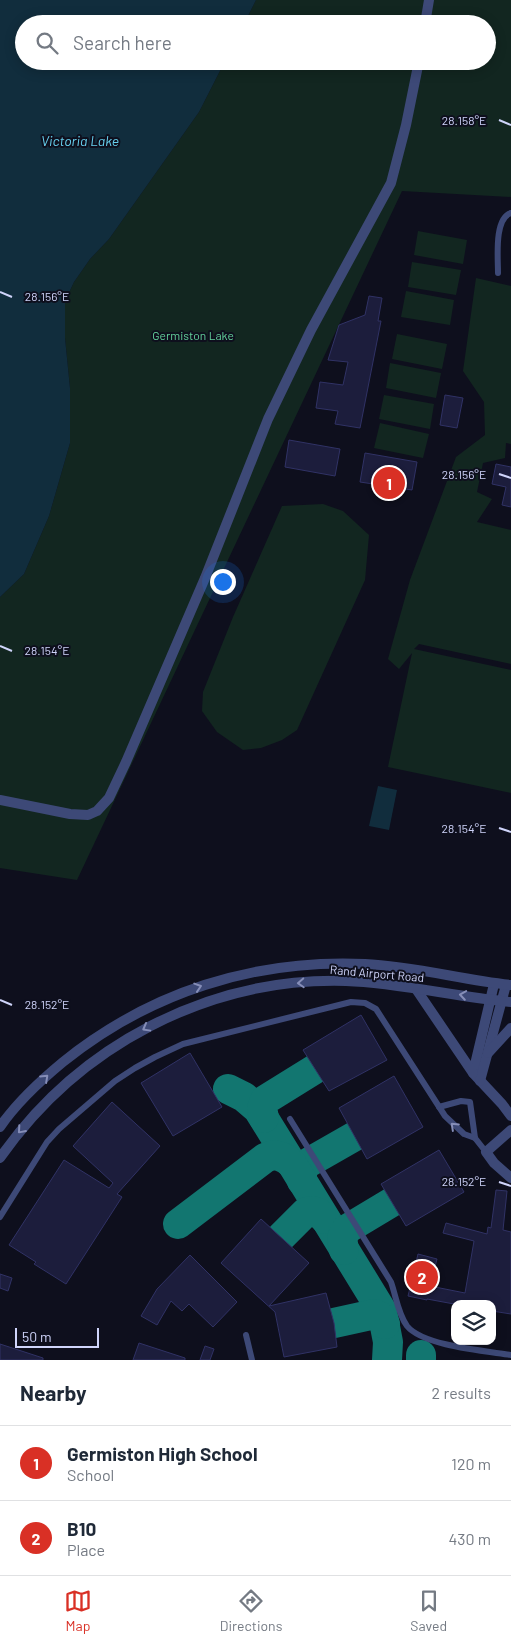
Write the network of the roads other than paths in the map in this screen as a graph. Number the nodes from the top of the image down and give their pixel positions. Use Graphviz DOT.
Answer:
graph roads {
  1 [pos="430,0"];
  2 [pos="427,15"];
  3 [pos="417,70"];
  4 [pos="511,213"];
  5 [pos="498,273"];
  6 [pos="0,800"];
  7 [pos="494,984"];
  8 [pos="508,985"];
  9 [pos="416,989"];
  10 [pos="501,1001"];
  11 [pos="511,1028"];
  12 [pos="488,1053"];
  13 [pos="476,1077"];
  14 [pos="439,1107"];
  15 [pos="511,1116"];
  16 [pos="290,1119"];
  17 [pos="0,1127"];
  18 [pos="511,1130"];
  19 [pos="475,1138"];
  20 [pos="486,1152"];
  21 [pos="0,1158"];
  22 [pos="511,1178"];
  23 [pos="0,1217"];
  24 [pos="246,1335"];
  25 [pos="511,1355"];
  26 [pos="252,1360"];
  1 -- 2 [label="street"];
  3 -- 6 [label="street"];
  4 -- 5 [label="lane"];
  7 -- 8 [label="street, Rand Airport Road"];
  7 -- 10 [label="street"];
  17 -- 7 [label="street, Rand Airport Road, one-way"];
  8 -- 10 [label="street"];
  10 -- 9 [label="street, Rand Airport Road, one-way"];
  9 -- 13 [label="street"];
  9 -- 21 [label="street, Rand Airport Road, one-way"];
  10 -- 12 [label="street"];
  10 -- 13 [label="street"];
  11 -- 12 [label="street"];
  12 -- 13 [label="street"];
  13 -- 15 [label="street"];
  19 -- 14 [label="lane, one-way"];
  14 -- 19 [label="lane"];
  14 -- 23 [label="lane"];
  16 -- 25 [label="lane"];
  18 -- 20 [label="street"];
  19 -- 20 [label="lane"];
  20 -- 22 [label="street"];
  24 -- 26 [label="lane"];
}
